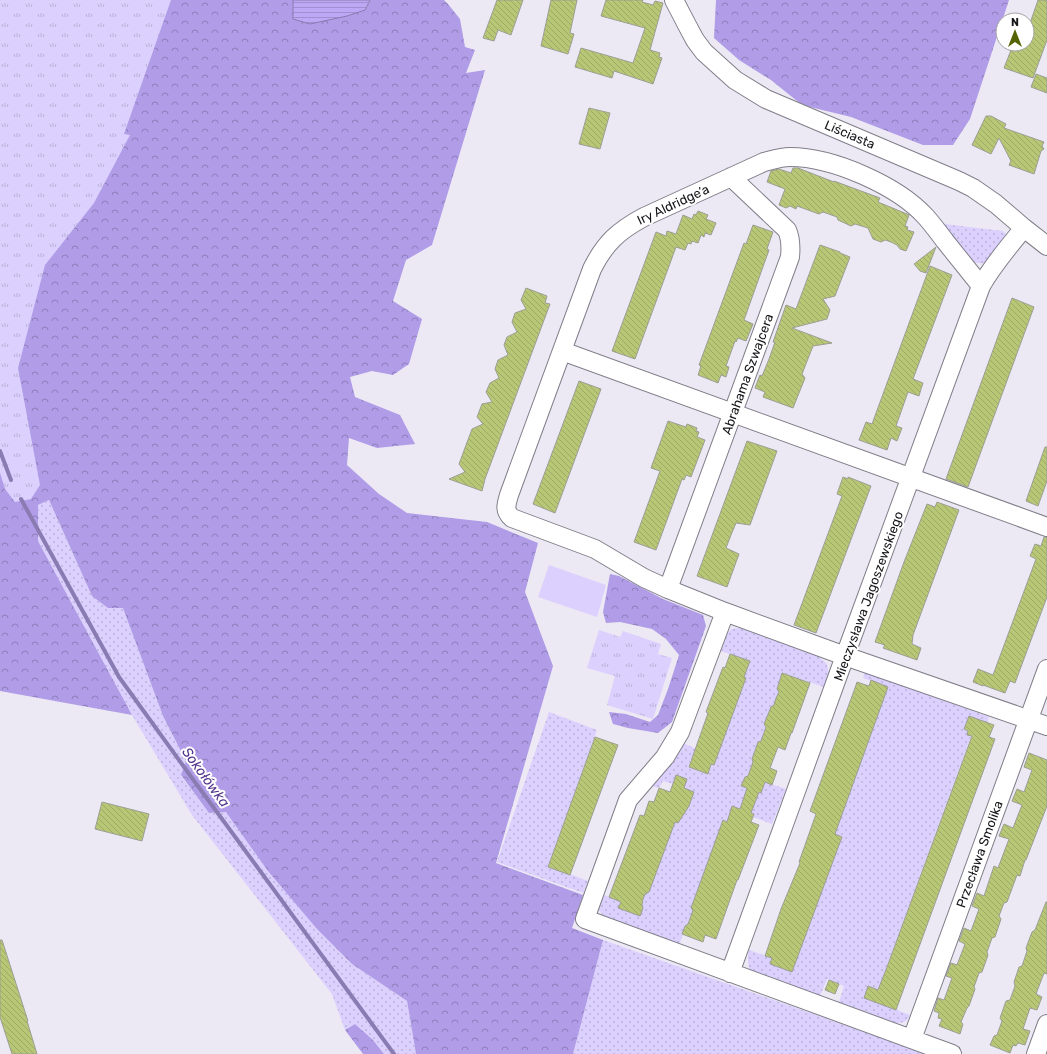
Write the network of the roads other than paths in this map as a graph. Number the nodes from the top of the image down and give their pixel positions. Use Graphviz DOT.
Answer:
graph roads {
  1 [pos="674,0"];
  2 [pos="731,177"];
  3 [pos="1024,228"];
  4 [pos="1047,246"];
  5 [pos="981,286"];
  6 [pos="562,351"];
  7 [pos="732,413"];
  8 [pos="911,478"];
  9 [pos="1047,527"];
  10 [pos="668,589"];
  11 [pos="725,612"];
  12 [pos="845,656"];
  13 [pos="1047,669"];
  14 [pos="1029,719"];
  15 [pos="1047,726"];
  16 [pos="730,973"];
  17 [pos="1047,1024"];
  18 [pos="912,1039"];
  19 [pos="952,1054"];
  20 [pos="1036,1054"];
  1 -- 3 [label="street, Liściasta"];
  2 -- 5 [label="street, Iry Aldridge’a"];
  2 -- 6 [label="street, Iry Aldridge’a"];
  2 -- 7 [label="street, Abrahama Szwajcera"];
  3 -- 4 [label="street, Liściasta"];
  3 -- 5 [label="street, Mieczysława Jagoszewskiego"];
  5 -- 8 [label="street, Mieczysława Jagoszewskiego"];
  6 -- 7 [label="street"];
  6 -- 10 [label="street, Iry Aldridge’a"];
  7 -- 8 [label="street"];
  7 -- 10 [label="street, Abrahama Szwajcera"];
  8 -- 9 [label="street"];
  8 -- 12 [label="street, Mieczysława Jagoszewskiego"];
  10 -- 11 [label="street"];
  11 -- 12 [label="street"];
  11 -- 16 [label="street"];
  12 -- 14 [label="street"];
  12 -- 16 [label="street, Mieczysława Jagoszewskiego"];
  13 -- 14 [label="street, Przecława Smolika"];
  14 -- 15 [label="street"];
  14 -- 18 [label="street, Przecława Smolika"];
  16 -- 18 [label="street"];
  17 -- 20 [label="street"];
  18 -- 19 [label="street"];
}
